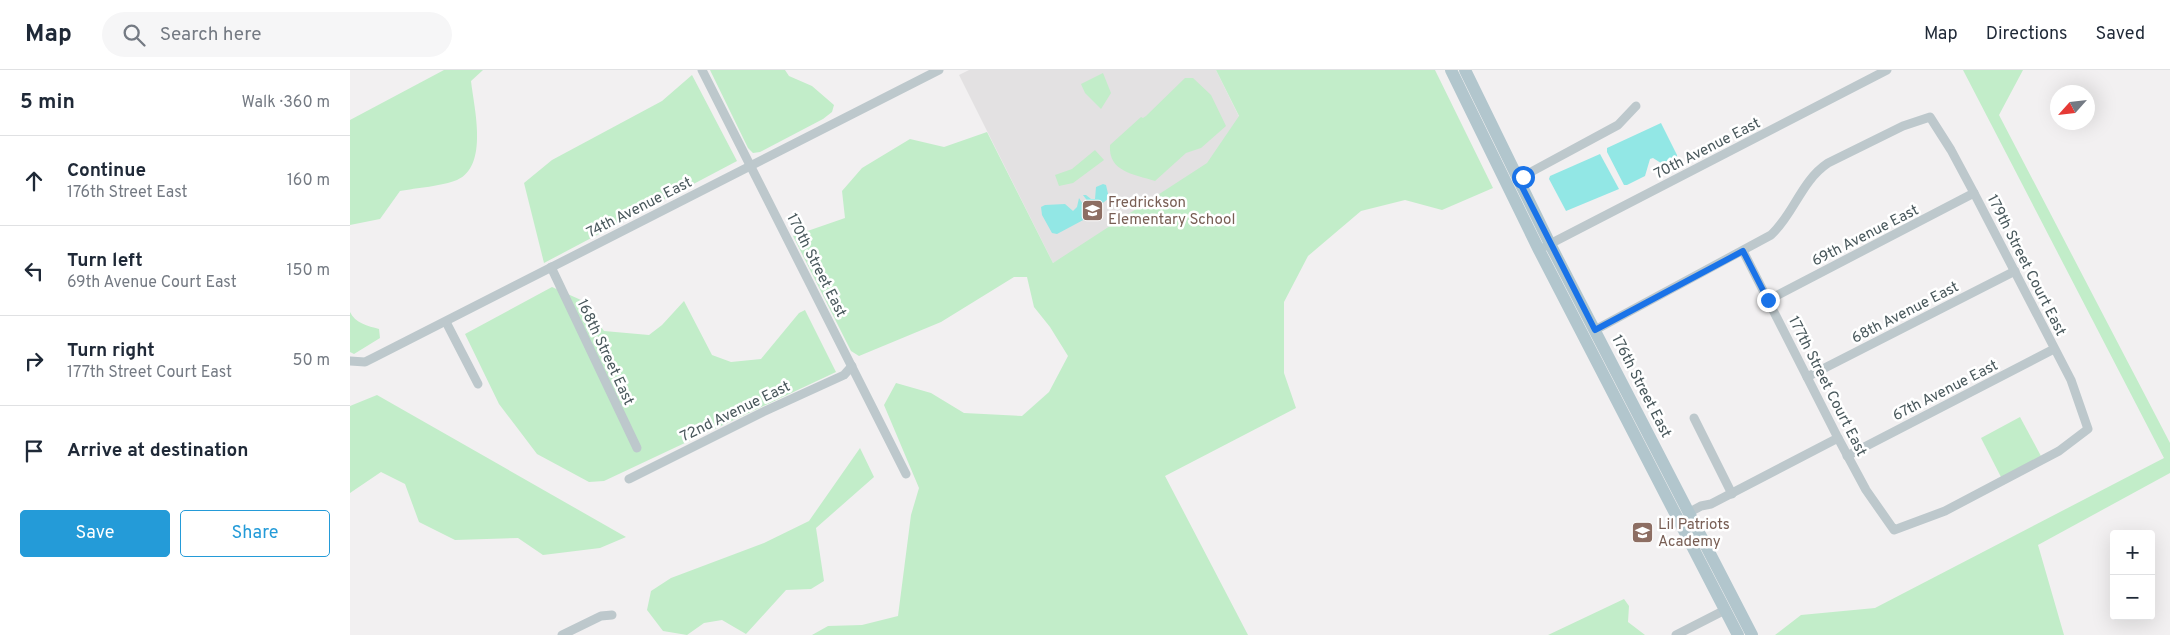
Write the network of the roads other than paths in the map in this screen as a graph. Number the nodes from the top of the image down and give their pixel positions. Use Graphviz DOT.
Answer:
graph roads {
  1 [pos="702,70"];
  2 [pos="939,70"];
  3 [pos="1451,70"];
  4 [pos="1465,70"];
  5 [pos="1887,70"];
  6 [pos="1636,106"];
  7 [pos="751,166"];
  8 [pos="1518,179"];
  9 [pos="1974,193"];
  10 [pos="1545,247"];
  11 [pos="1743,251"];
  12 [pos="551,267"];
  13 [pos="2015,271"];
  14 [pos="1768,300"];
  15 [pos="446,322"];
  16 [pos="1595,330"];
  17 [pos="2054,349"];
  18 [pos="350,361"];
  19 [pos="852,366"];
  20 [pos="1807,377"];
  21 [pos="478,384"];
  22 [pos="1694,418"];
  23 [pos="1838,438"];
  24 [pos="637,448"];
  25 [pos="1847,456"];
  26 [pos="906,474"];
  27 [pos="629,479"];
  28 [pos="1732,494"];
  29 [pos="1688,513"];
  30 [pos="1894,530"];
  31 [pos="1725,610"];
  32 [pos="612,615"];
  33 [pos="562,635"];
  34 [pos="1676,635"];
  35 [pos="1738,635"];
  36 [pos="1752,635"];
  1 -- 7 [label="street, 170th Street East"];
  2 -- 7 [label="street, 74th Avenue East"];
  3 -- 10 [label="main road, 176th Street East"];
  4 -- 8 [label="main road, 176th Street East"];
  5 -- 10 [label="street, 70th Avenue East"];
  6 -- 8 [label="street"];
  7 -- 12 [label="street, 74th Avenue East"];
  7 -- 19 [label="street, 170th Street East"];
  8 -- 10 [label="main road, 176th Street East"];
  9 -- 11 [label="street, 179th Street Court East"];
  9 -- 13 [label="street, 179th Street Court East"];
  9 -- 14 [label="street, 69th Avenue East"];
  10 -- 16 [label="main road, 176th Street East"];
  10 -- 31 [label="main road, 176th Street East"];
  11 -- 14 [label="street, 177th Street Court East"];
  11 -- 16 [label="street"];
  12 -- 15 [label="street, 74th Avenue East"];
  12 -- 24 [label="street, 168th Street East"];
  13 -- 17 [label="street, 179th Street Court East"];
  13 -- 20 [label="street, 68th Avenue East"];
  14 -- 20 [label="street, 177th Street Court East"];
  15 -- 18 [label="street, 74th Avenue East"];
  15 -- 21 [label="street"];
  16 -- 29 [label="main road, 176th Street East"];
  17 -- 25 [label="street, 67th Avenue East"];
  17 -- 30 [label="street, 179th Street Court East"];
  19 -- 26 [label="street, 170th Street East"];
  19 -- 27 [label="street, 72nd Avenue East"];
  20 -- 23 [label="street, 177th Street Court East"];
  22 -- 28 [label="street"];
  23 -- 25 [label="street, 177th Street Court East"];
  23 -- 28 [label="street"];
  25 -- 30 [label="street, 177th Street Court East"];
  28 -- 29 [label="street"];
  29 -- 36 [label="main road, 176th Street East"];
  31 -- 34 [label="street"];
  31 -- 35 [label="main road, 176th Street East"];
  32 -- 33 [label="street"];
}
